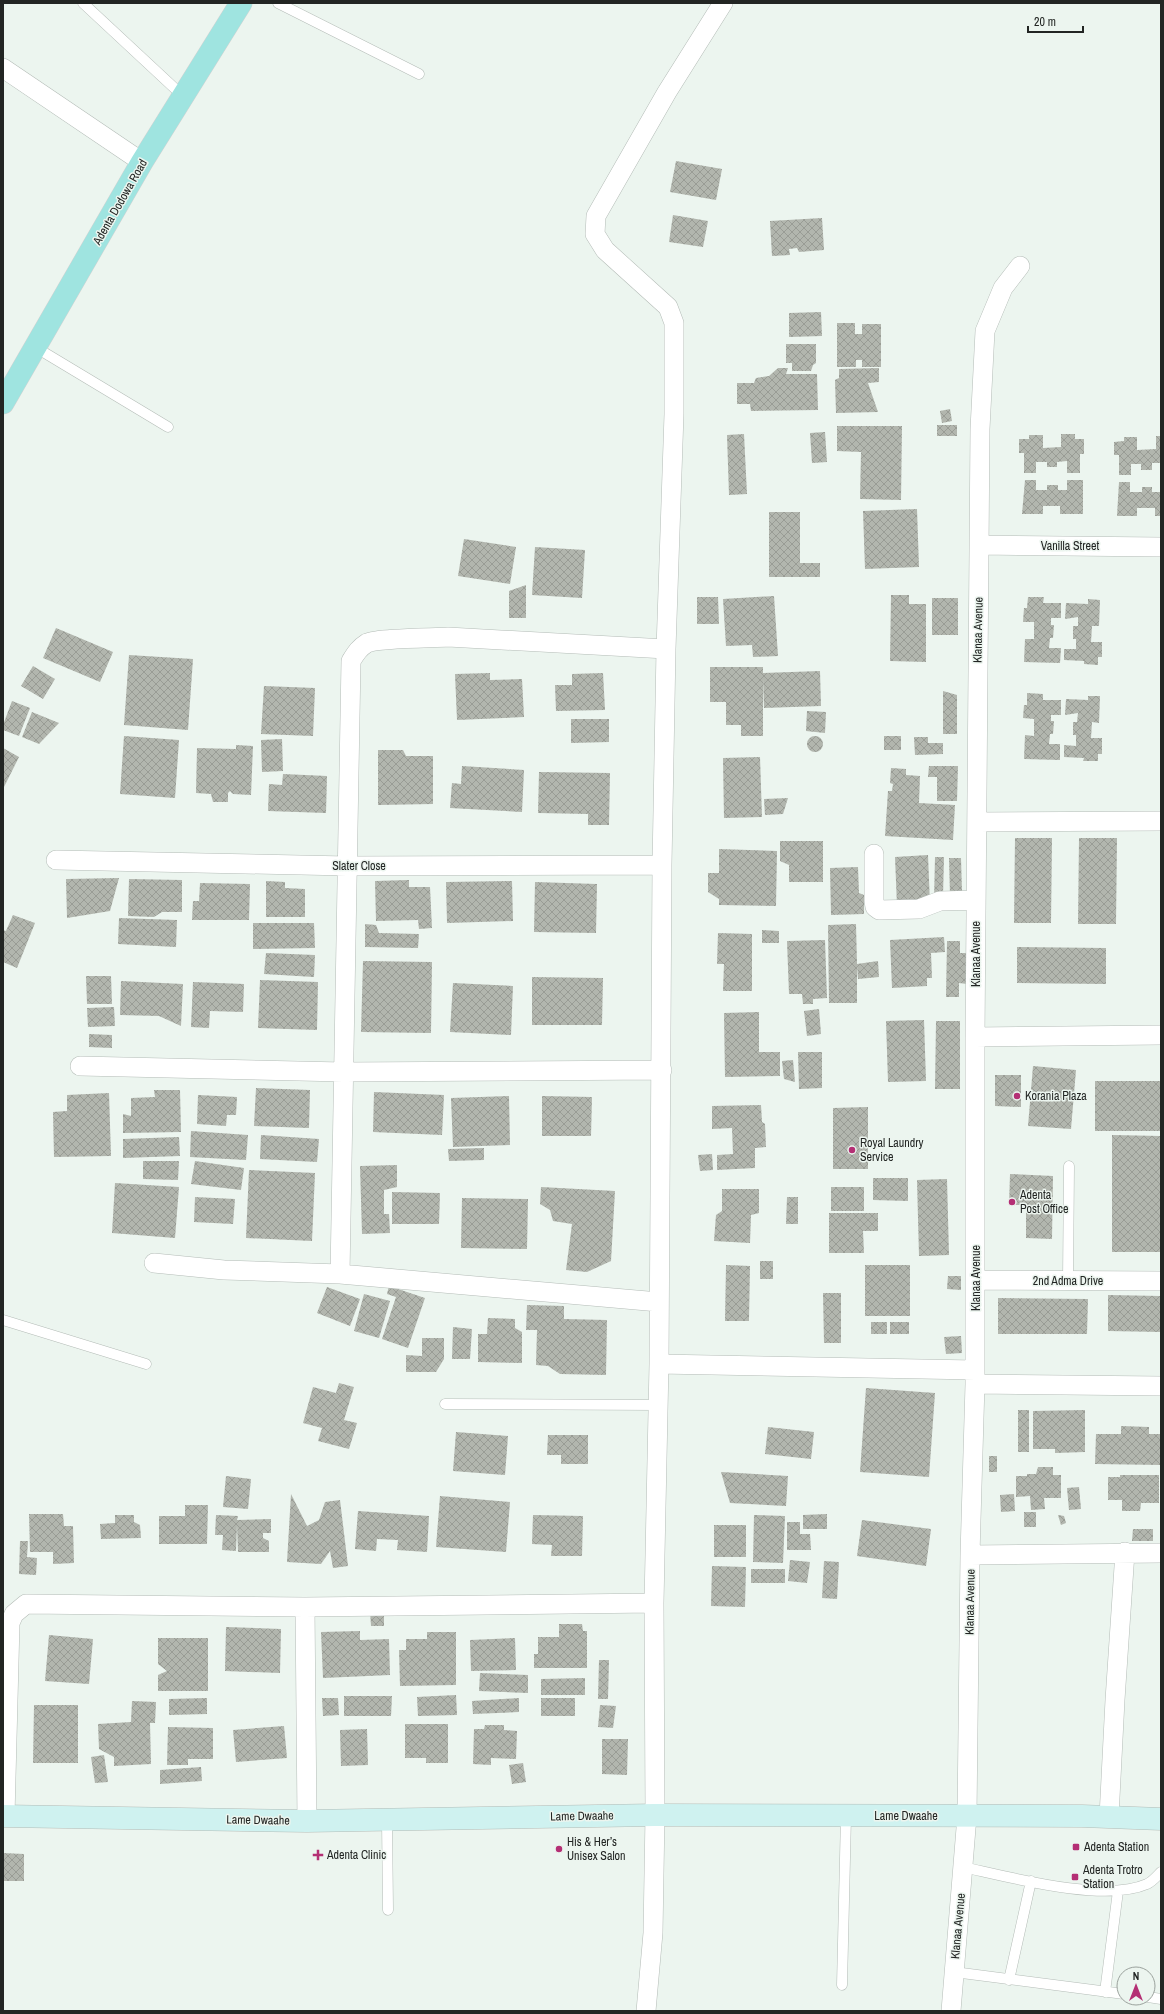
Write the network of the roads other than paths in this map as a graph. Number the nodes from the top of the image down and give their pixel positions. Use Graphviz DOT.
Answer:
graph roads {
  1 [pos="83,3"];
  2 [pos="241,3"];
  3 [pos="278,3"];
  4 [pos="723,3"];
  5 [pos="3,68"];
  6 [pos="420,74"];
  7 [pos="184,97"];
  8 [pos="142,162"];
  9 [pos="1020,266"];
  10 [pos="35,347"];
  11 [pos="3,403"];
  12 [pos="168,427"];
  13 [pos="979,545"];
  14 [pos="1161,547"];
  15 [pos="666,649"];
  16 [pos="1161,821"];
  17 [pos="977,822"];
  18 [pos="874,854"];
  19 [pos="56,860"];
  20 [pos="662,865"];
  21 [pos="347,866"];
  22 [pos="976,900"];
  23 [pos="1161,1035"];
  24 [pos="975,1037"];
  25 [pos="80,1066"];
  26 [pos="662,1070"];
  27 [pos="343,1072"];
  28 [pos="1069,1166"];
  29 [pos="154,1263"];
  30 [pos="340,1274"];
  31 [pos="976,1280"];
  32 [pos="1068,1281"];
  33 [pos="1161,1281"];
  34 [pos="659,1302"];
  35 [pos="3,1320"];
  36 [pos="146,1364"];
  37 [pos="659,1364"];
  38 [pos="975,1377"];
  39 [pos="1161,1386"];
  40 [pos="445,1404"];
  41 [pos="658,1405"];
  42 [pos="1125,1552"];
  43 [pos="1161,1553"];
  44 [pos="970,1555"];
  45 [pos="654,1603"];
  46 [pos="305,1607"];
  47 [pos="655,1815"];
  48 [pos="4,1816"];
  49 [pos="846,1816"];
  50 [pos="967,1816"];
  51 [pos="1109,1817"];
  52 [pos="1161,1819"];
  53 [pos="387,1820"];
  54 [pos="307,1821"];
  55 [pos="963,1867"];
  56 [pos="1161,1872"];
  57 [pos="1031,1881"];
  58 [pos="1118,1891"];
  59 [pos="388,1910"];
  60 [pos="954,1972"];
  61 [pos="1009,1980"];
  62 [pos="842,1986"];
  63 [pos="1105,1992"];
  64 [pos="1116,1993"];
  65 [pos="646,2011"];
  66 [pos="951,2011"];
  1 -- 7 [label="lane"];
  2 -- 7 [label="main road, Adenta Dodowa Road"];
  3 -- 6 [label="lane"];
  4 -- 15 [label="street"];
  5 -- 8 [label="street"];
  7 -- 8 [label="main road, Adenta Dodowa Road"];
  8 -- 10 [label="main road, Adenta Dodowa Road"];
  9 -- 13 [label="street, Klanaa Avenue"];
  10 -- 11 [label="main road, Adenta Dodowa Road"];
  10 -- 12 [label="lane"];
  13 -- 14 [label="street, Vanilla Street"];
  13 -- 17 [label="street, Klanaa Avenue"];
  15 -- 20 [label="street"];
  15 -- 21 [label="street"];
  16 -- 17 [label="street"];
  17 -- 22 [label="street, Klanaa Avenue"];
  18 -- 22 [label="street"];
  19 -- 21 [label="street, Slater Close"];
  20 -- 21 [label="street, Slater Close"];
  20 -- 26 [label="street"];
  21 -- 27 [label="street"];
  22 -- 24 [label="street, Klanaa Avenue"];
  23 -- 24 [label="street"];
  24 -- 31 [label="street, Klanaa Avenue"];
  25 -- 27 [label="street"];
  26 -- 27 [label="street"];
  26 -- 34 [label="street"];
  27 -- 30 [label="street"];
  28 -- 32 [label="lane"];
  29 -- 30 [label="street"];
  30 -- 34 [label="street"];
  31 -- 32 [label="street, 2nd Adma Drive"];
  31 -- 38 [label="street, Klanaa Avenue"];
  32 -- 33 [label="street, 2nd Adma Drive"];
  34 -- 37 [label="street"];
  35 -- 36 [label="lane"];
  37 -- 38 [label="street"];
  37 -- 41 [label="street"];
  38 -- 39 [label="street"];
  38 -- 44 [label="street, Klanaa Avenue"];
  40 -- 41 [label="lane"];
  41 -- 45 [label="street"];
  42 -- 43 [label="street"];
  42 -- 44 [label="street"];
  42 -- 51 [label="street"];
  44 -- 50 [label="street, Klanaa Avenue"];
  45 -- 46 [label="street"];
  45 -- 47 [label="street"];
  46 -- 48 [label="street"];
  46 -- 54 [label="street"];
  47 -- 49 [label="street, Lame Dwaahe"];
  47 -- 53 [label="street, Lame Dwaahe"];
  47 -- 65 [label="street"];
  48 -- 54 [label="street, Lame Dwaahe"];
  49 -- 50 [label="street, Lame Dwaahe"];
  49 -- 62 [label="lane"];
  50 -- 51 [label="street, Lame Dwaahe"];
  50 -- 55 [label="street, Klanaa Avenue"];
  51 -- 52 [label="street, Lame Dwaahe"];
  53 -- 54 [label="street, Lame Dwaahe"];
  53 -- 59 [label="lane"];
  55 -- 57 [label="lane"];
  55 -- 60 [label="street, Klanaa Avenue"];
  56 -- 58 [label="lane"];
  57 -- 58 [label="lane"];
  57 -- 61 [label="lane"];
  58 -- 63 [label="lane"];
  60 -- 61 [label="lane"];
  60 -- 66 [label="street, Klanaa Avenue"];
  61 -- 63 [label="lane"];
  63 -- 64 [label="lane"];
}
